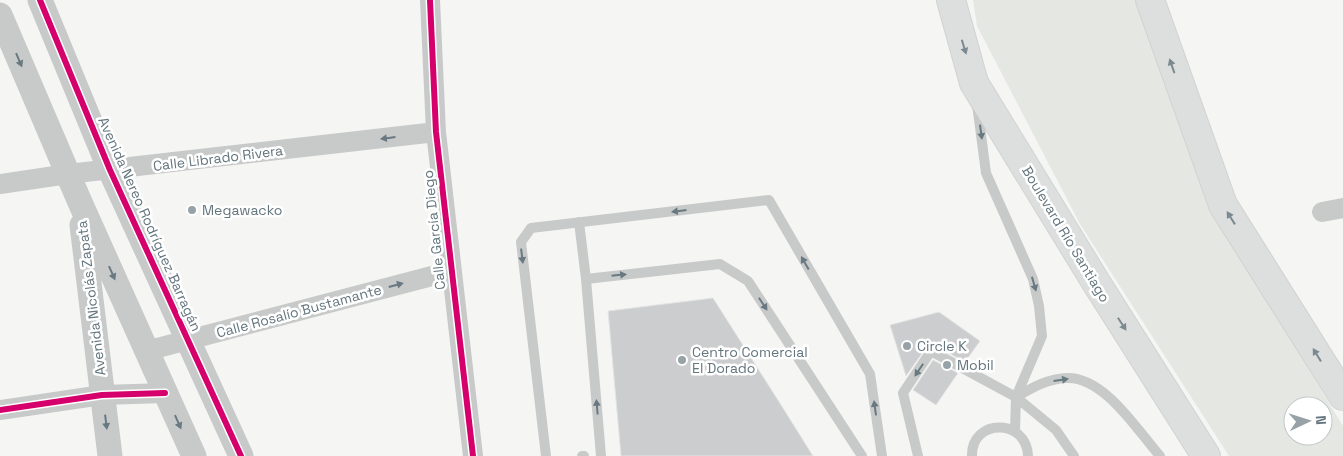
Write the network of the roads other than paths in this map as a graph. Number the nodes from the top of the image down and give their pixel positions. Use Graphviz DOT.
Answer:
graph roads {
  1 [pos="40,0"];
  2 [pos="430,0"];
  3 [pos="951,0"];
  4 [pos="1150,0"];
  5 [pos="0,15"];
  6 [pos="974,84"];
  7 [pos="436,132"];
  8 [pos="110,170"];
  9 [pos="68,174"];
  10 [pos="0,184"];
  11 [pos="79,200"];
  12 [pos="1343,208"];
  13 [pos="1322,212"];
  14 [pos="579,222"];
  15 [pos="451,271"];
  16 [pos="586,279"];
  17 [pos="188,340"];
  18 [pos="146,351"];
  19 [pos="165,393"];
  20 [pos="102,395"];
  21 [pos="1343,396"];
  22 [pos="1016,397"];
  23 [pos="0,410"];
  24 [pos="1015,431"];
  25 [pos="970,454"];
  26 [pos="110,456"];
  27 [pos="194,456"];
  28 [pos="241,456"];
  29 [pos="473,456"];
  30 [pos="546,456"];
  31 [pos="601,456"];
  32 [pos="862,456"];
  33 [pos="882,456"];
  34 [pos="918,456"];
  35 [pos="1028,456"];
  36 [pos="1074,456"];
  37 [pos="1160,456"];
  38 [pos="1206,456"];
  1 -- 8 [label="street, Avenida Nereo Rodríguez Barragán"];
  2 -- 7 [label="street, Calle García Diego"];
  3 -- 6 [label="main road, Boulevard Río Santiago, one-way"];
  21 -- 4 [label="main road, one-way"];
  5 -- 9 [label="street, one-way"];
  6 -- 22 [label="lane, one-way"];
  6 -- 38 [label="main road, Boulevard Río Santiago, one-way"];
  7 -- 8 [label="street, Calle Librado Rivera, one-way"];
  7 -- 15 [label="street, Calle García Diego"];
  8 -- 9 [label="street, Calle Librado Rivera"];
  8 -- 17 [label="street, Avenida Nereo Rodríguez Barragán"];
  9 -- 10 [label="street, Calle Librado Rivera"];
  9 -- 11 [label="street"];
  11 -- 18 [label="street, one-way"];
  11 -- 20 [label="street, Avenida Nicolás Zapata"];
  12 -- 13 [label="street"];
  14 -- 16 [label="lane"];
  14 -- 30 [label="lane, one-way"];
  33 -- 14 [label="lane, one-way"];
  17 -- 15 [label="street, Calle Rosalío Bustamante, one-way"];
  15 -- 29 [label="street, Calle García Diego"];
  31 -- 16 [label="lane, one-way"];
  16 -- 32 [label="lane, one-way"];
  17 -- 18 [label="street, Calle Rosalío Bustamante"];
  17 -- 28 [label="street, Avenida Nereo Rodríguez Barragán"];
  18 -- 19 [label="street"];
  19 -- 20 [label="street"];
  19 -- 27 [label="street, one-way"];
  20 -- 23 [label="street"];
  20 -- 26 [label="street, Avenida Nicolás Zapata, one-way"];
  22 -- 24 [label="lane"];
  22 -- 34 [label="lane, one-way"];
  22 -- 36 [label="lane"];
  22 -- 37 [label="lane, one-way"];
  24 -- 25 [label="lane"];
  24 -- 35 [label="lane"];
}
